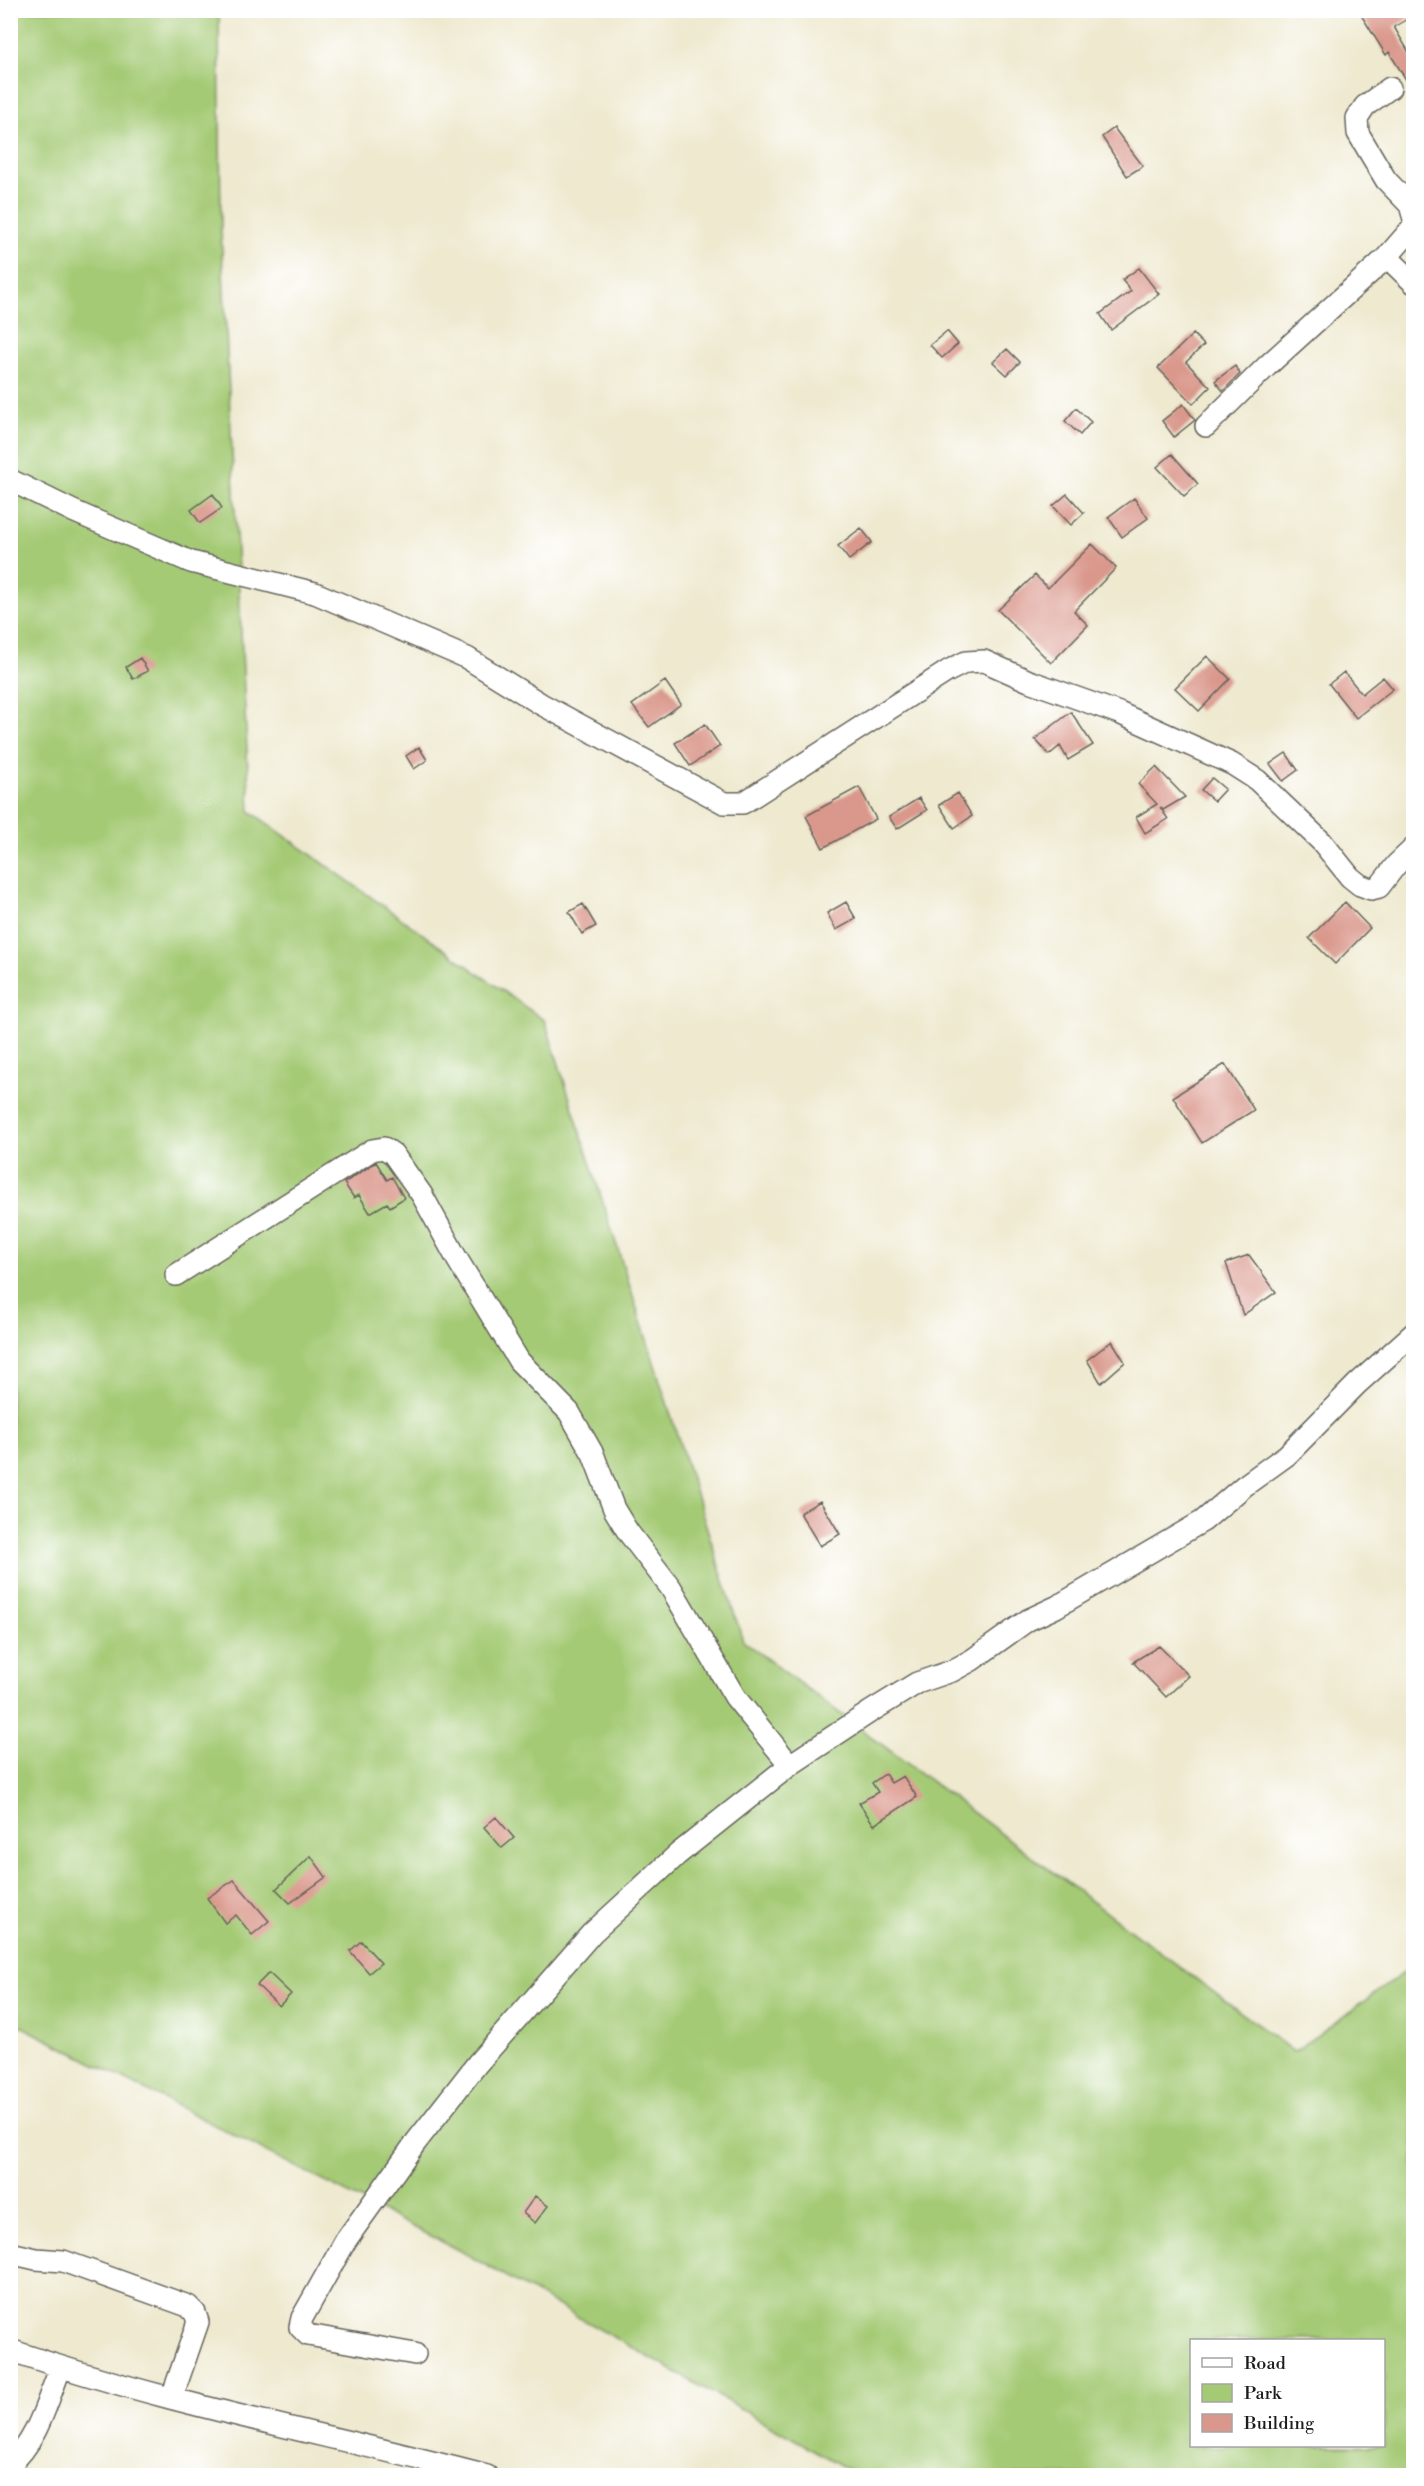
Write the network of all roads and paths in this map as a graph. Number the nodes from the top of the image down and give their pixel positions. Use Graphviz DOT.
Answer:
graph roads {
  1 [pos="1390,88"];
  2 [pos="1413,219"];
  3 [pos="1413,225"];
  4 [pos="1387,257"];
  5 [pos="1413,283"];
  6 [pos="1206,426"];
  7 [pos="10,480"];
  8 [pos="1413,848"];
  9 [pos="176,1275"];
  10 [pos="1413,1333"];
  11 [pos="790,1766"];
  12 [pos="10,2253"];
  13 [pos="10,2350"];
  14 [pos="415,2354"];
  15 [pos="61,2367"];
  16 [pos="172,2397"];
  17 [pos="10,2464"];
  18 [pos="488,2475"];
  1 -- 2 [label="street"];
  3 -- 4 [label="street"];
  4 -- 5 [label="street"];
  4 -- 6 [label="street"];
  7 -- 8 [label="street"];
  9 -- 11 [label="street"];
  10 -- 11 [label="street"];
  11 -- 14 [label="street"];
  12 -- 16 [label="street"];
  13 -- 15 [label="street"];
  15 -- 16 [label="street"];
  15 -- 17 [label="street"];
  16 -- 18 [label="street"];
}
